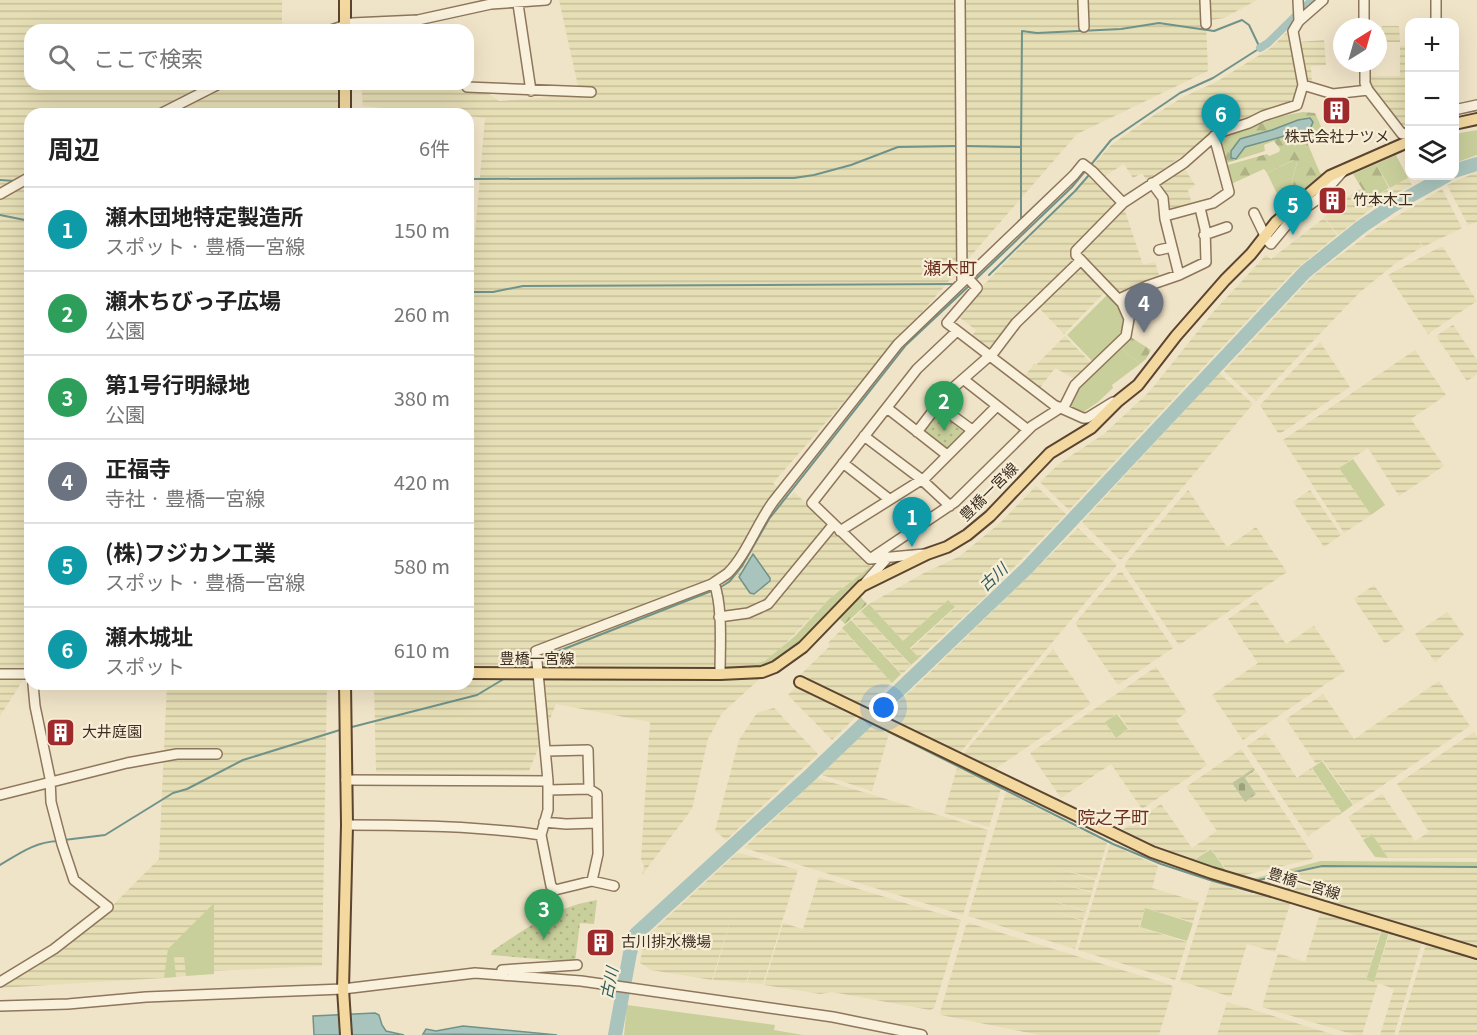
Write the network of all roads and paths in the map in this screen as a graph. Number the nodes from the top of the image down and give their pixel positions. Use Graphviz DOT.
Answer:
graph roads {
  1 [pos="345,0"];
  2 [pos="546,0"];
  3 [pos="960,0"];
  4 [pos="1083,0"];
  5 [pos="1205,0"];
  6 [pos="1323,0"];
  7 [pos="1364,0"];
  8 [pos="1436,0"];
  9 [pos="1298,2"];
  10 [pos="519,4"];
  11 [pos="1364,18"];
  12 [pos="1436,18"];
  13 [pos="1299,20"];
  14 [pos="345,24"];
  15 [pos="376,24"];
  16 [pos="1206,24"];
  17 [pos="1084,27"];
  18 [pos="1365,72"];
  19 [pos="1303,85"];
  20 [pos="474,87"];
  21 [pos="207,90"];
  22 [pos="345,90"];
  23 [pos="1368,90"];
  24 [pos="531,91"];
  25 [pos="591,92"];
  26 [pos="1477,105"];
  27 [pos="172,108"];
  28 [pos="345,108"];
  29 [pos="1459,109"];
  30 [pos="1477,119"];
  31 [pos="1459,123"];
  32 [pos="1408,126"];
  33 [pos="1399,130"];
  34 [pos="1405,134"];
  35 [pos="1214,136"];
  36 [pos="1405,143"];
  37 [pos="24,180"];
  38 [pos="1152,183"];
  39 [pos="0,194"];
  40 [pos="1123,203"];
  41 [pos="1200,208"];
  42 [pos="1254,213"];
  43 [pos="1165,216"];
  44 [pos="1227,227"];
  45 [pos="1204,235"];
  46 [pos="1266,236"];
  47 [pos="1172,247"];
  48 [pos="1159,250"];
  49 [pos="1081,260"];
  50 [pos="1179,275"];
  51 [pos="965,282"];
  52 [pos="1119,299"];
  53 [pos="957,331"];
  54 [pos="990,356"];
  55 [pos="963,379"];
  56 [pos="1118,401"];
  57 [pos="938,405"];
  58 [pos="997,406"];
  59 [pos="887,408"];
  60 [pos="1060,408"];
  61 [pos="972,430"];
  62 [pos="1028,430"];
  63 [pos="917,432"];
  64 [pos="864,436"];
  65 [pos="947,455"];
  66 [pos="843,463"];
  67 [pos="921,479"];
  68 [pos="889,499"];
  69 [pos="950,506"];
  70 [pos="836,528"];
  71 [pos="906,534"];
  72 [pos="927,554"];
  73 [pos="888,557"];
  74 [pos="870,559"];
  75 [pos="862,586"];
  76 [pos="716,587"];
  77 [pos="720,617"];
  78 [pos="538,664"];
  79 [pos="0,674"];
  80 [pos="24,674"];
  81 [pos="474,674"];
  82 [pos="720,674"];
  83 [pos="800,682"];
  84 [pos="34,690"];
  85 [pos="345,690"];
  86 [pos="546,751"];
  87 [pos="217,754"];
  88 [pos="346,780"];
  89 [pos="50,782"];
  90 [pos="548,785"];
  91 [pos="589,789"];
  92 [pos="0,795"];
  93 [pos="544,822"];
  94 [pos="597,823"];
  95 [pos="347,825"];
  96 [pos="541,835"];
  97 [pos="592,881"];
  98 [pos="614,886"];
  99 [pos="1477,953"];
  100 [pos="577,965"];
  101 [pos="484,974"];
  102 [pos="0,982"];
  103 [pos="344,989"];
  104 [pos="0,1006"];
  105 [pos="346,1035"];
  106 [pos="922,1035"];
  1 -- 14 [label="main road"];
  2 -- 10 [label="street"];
  3 -- 51 [label="street"];
  4 -- 17 [label="street"];
  5 -- 16 [label="street"];
  6 -- 13 [label="street"];
  7 -- 11 [label="street"];
  8 -- 12 [label="street"];
  9 -- 13 [label="street"];
  10 -- 15 [label="street"];
  10 -- 24 [label="street"];
  13 -- 19 [label="street"];
  18 -- 23 [label="street"];
  19 -- 23 [label="street"];
  19 -- 35 [label="street"];
  20 -- 24 [label="street"];
  21 -- 27 [label="street"];
  22 -- 28 [label="main road"];
  23 -- 33 [label="street"];
  24 -- 25 [label="street"];
  26 -- 29 [label="street"];
  30 -- 31 [label="main road"];
  32 -- 33 [label="street"];
  33 -- 34 [label="street"];
  35 -- 38 [label="street"];
  35 -- 41 [label="street"];
  36 -- 46 [label="main road, 豊橋一宮線"];
  37 -- 39 [label="street"];
  38 -- 40 [label="street"];
  38 -- 43 [label="street"];
  40 -- 49 [label="street"];
  40 -- 51 [label="street"];
  41 -- 43 [label="street"];
  41 -- 45 [label="street"];
  42 -- 46 [label="street"];
  43 -- 47 [label="street"];
  44 -- 45 [label="street"];
  45 -- 50 [label="street"];
  46 -- 56 [label="main road, 豊橋一宮線"];
  47 -- 48 [label="street"];
  47 -- 50 [label="street"];
  49 -- 52 [label="street"];
  49 -- 54 [label="street"];
  50 -- 52 [label="street"];
  51 -- 53 [label="street"];
  51 -- 76 [label="street"];
  52 -- 60 [label="street"];
  53 -- 54 [label="street"];
  53 -- 59 [label="street"];
  54 -- 55 [label="street"];
  54 -- 60 [label="street"];
  55 -- 57 [label="street"];
  55 -- 58 [label="street"];
  56 -- 60 [label="street"];
  56 -- 72 [label="main road, 豊橋一宮線"];
  57 -- 61 [label="street"];
  57 -- 63 [label="street"];
  58 -- 61 [label="street"];
  58 -- 62 [label="street"];
  59 -- 63 [label="street"];
  59 -- 64 [label="street"];
  60 -- 62 [label="street"];
  61 -- 65 [label="street"];
  62 -- 69 [label="street"];
  63 -- 65 [label="street"];
  64 -- 66 [label="street"];
  64 -- 67 [label="street"];
  65 -- 67 [label="street"];
  66 -- 68 [label="street"];
  66 -- 70 [label="street"];
  67 -- 68 [label="street"];
  67 -- 69 [label="street"];
  68 -- 70 [label="street"];
  69 -- 71 [label="street"];
  70 -- 74 [label="street"];
  70 -- 77 [label="street"];
  71 -- 73 [label="street"];
  71 -- 74 [label="street"];
  72 -- 73 [label="street"];
  72 -- 75 [label="main road, 豊橋一宮線"];
  73 -- 74 [label="street"];
  73 -- 75 [label="street"];
  75 -- 82 [label="main road, 豊橋一宮線"];
  76 -- 77 [label="street"];
  76 -- 78 [label="street"];
  77 -- 82 [label="street"];
  78 -- 81 [label="main road, 豊橋一宮線"];
  78 -- 82 [label="main road, 豊橋一宮線"];
  78 -- 86 [label="street"];
  79 -- 80 [label="street"];
  83 -- 99 [label="main road, 豊橋一宮線"];
  84 -- 89 [label="street"];
  85 -- 88 [label="main road"];
  86 -- 90 [label="street"];
  86 -- 91 [label="street"];
  87 -- 89 [label="street"];
  88 -- 90 [label="street"];
  88 -- 95 [label="main road"];
  89 -- 92 [label="street"];
  89 -- 102 [label="street"];
  90 -- 91 [label="street"];
  90 -- 93 [label="street"];
  91 -- 94 [label="street"];
  93 -- 94 [label="street"];
  93 -- 96 [label="street"];
  94 -- 97 [label="street"];
  95 -- 96 [label="street"];
  95 -- 103 [label="main road"];
  96 -- 97 [label="street"];
  97 -- 98 [label="street"];
  100 -- 101 [label="street"];
  101 -- 103 [label="street"];
  101 -- 106 [label="street"];
  103 -- 104 [label="street"];
  103 -- 105 [label="main road"];
}
